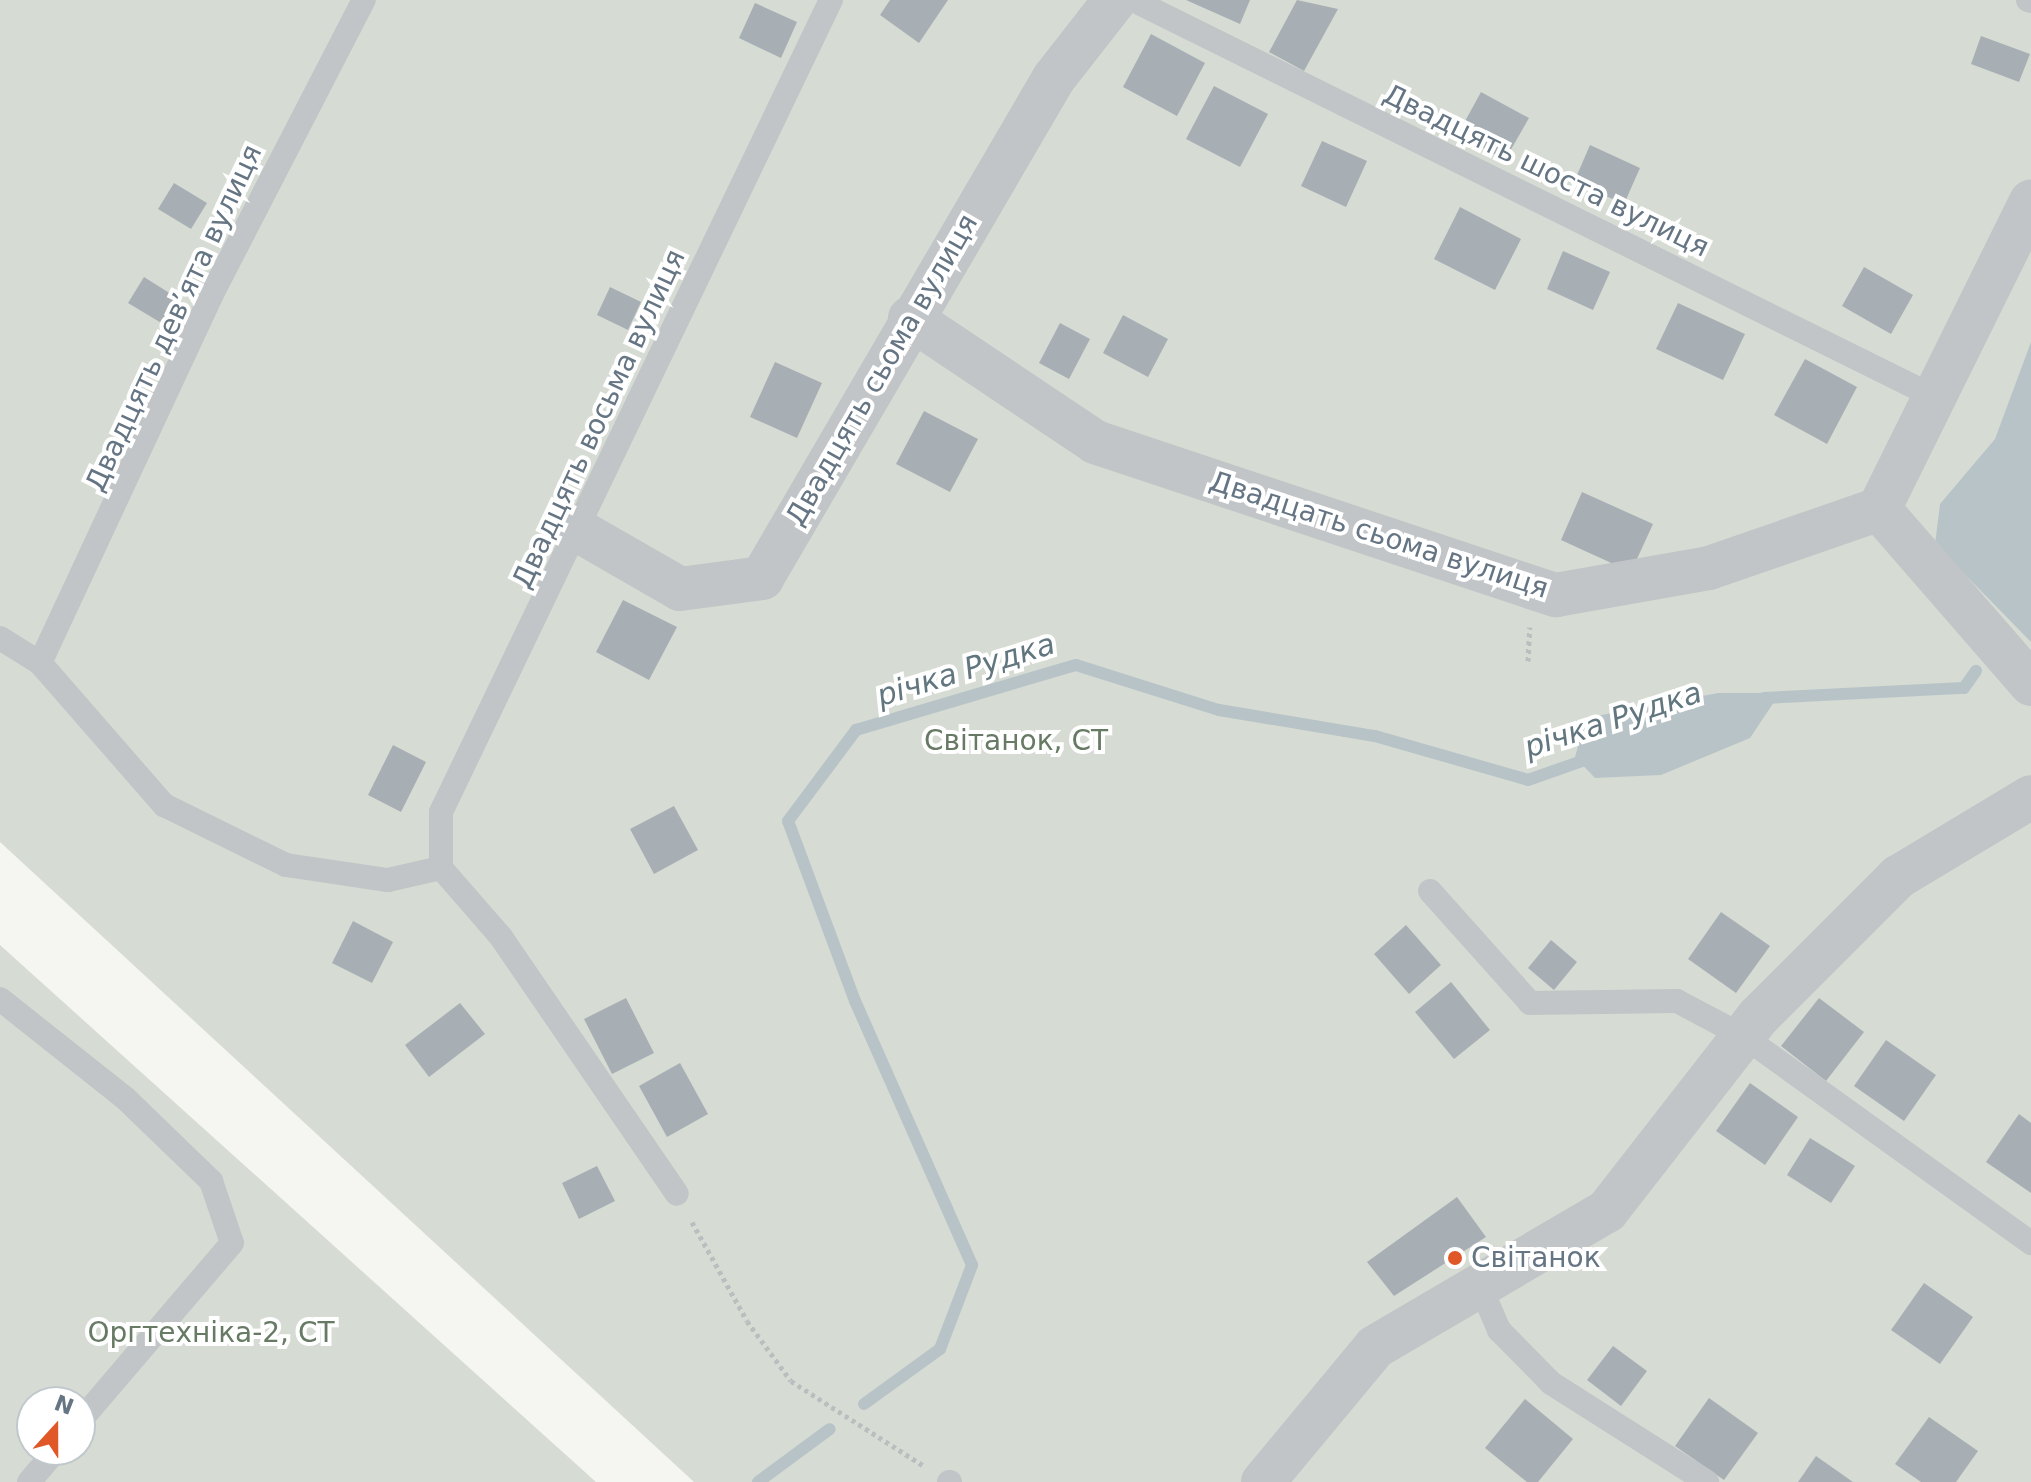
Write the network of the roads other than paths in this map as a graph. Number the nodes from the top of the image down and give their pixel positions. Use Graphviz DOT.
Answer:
graph roads {
  1 [pos="364,0"];
  2 [pos="831,0"];
  3 [pos="1115,0"];
  4 [pos="1133,0"];
  5 [pos="2031,202"];
  6 [pos="910,318"];
  7 [pos="1933,396"];
  8 [pos="1879,509"];
  9 [pos="581,532"];
  10 [pos="0,638"];
  11 [pos="40,663"];
  12 [pos="2031,684"];
  13 [pos="2031,797"];
  14 [pos="441,868"];
  15 [pos="1430,891"];
  16 [pos="0,999"];
  17 [pos="1743,1036"];
  18 [pos="677,1194"];
  19 [pos="2031,1243"];
  20 [pos="1481,1288"];
  21 [pos="96,1402"];
  22 [pos="42,1466"];
  23 [pos="29,1482"];
  24 [pos="1263,1482"];
  25 [pos="1707,1482"];
  1 -- 11 [label="lane, Двадцять дев’ята вулиця"];
  2 -- 9 [label="lane, Двадцять восьма вулиця"];
  3 -- 6 [label="street, Двадцять сьома вулиця"];
  4 -- 7 [label="lane, Двадцять шоста вулиця"];
  5 -- 7 [label="street"];
  6 -- 8 [label="street, Двадцать сьома вулиця"];
  6 -- 9 [label="street, Двадцять сьома вулиця"];
  7 -- 8 [label="street"];
  8 -- 12 [label="street"];
  9 -- 14 [label="lane, Двадцять восьма вулиця"];
  10 -- 11 [label="lane"];
  11 -- 14 [label="lane"];
  13 -- 17 [label="street"];
  14 -- 18 [label="lane"];
  15 -- 17 [label="lane"];
  16 -- 21 [label="lane"];
  17 -- 19 [label="lane"];
  17 -- 20 [label="street"];
  20 -- 24 [label="street"];
  20 -- 25 [label="lane"];
  22 -- 23 [label="lane"];
}
